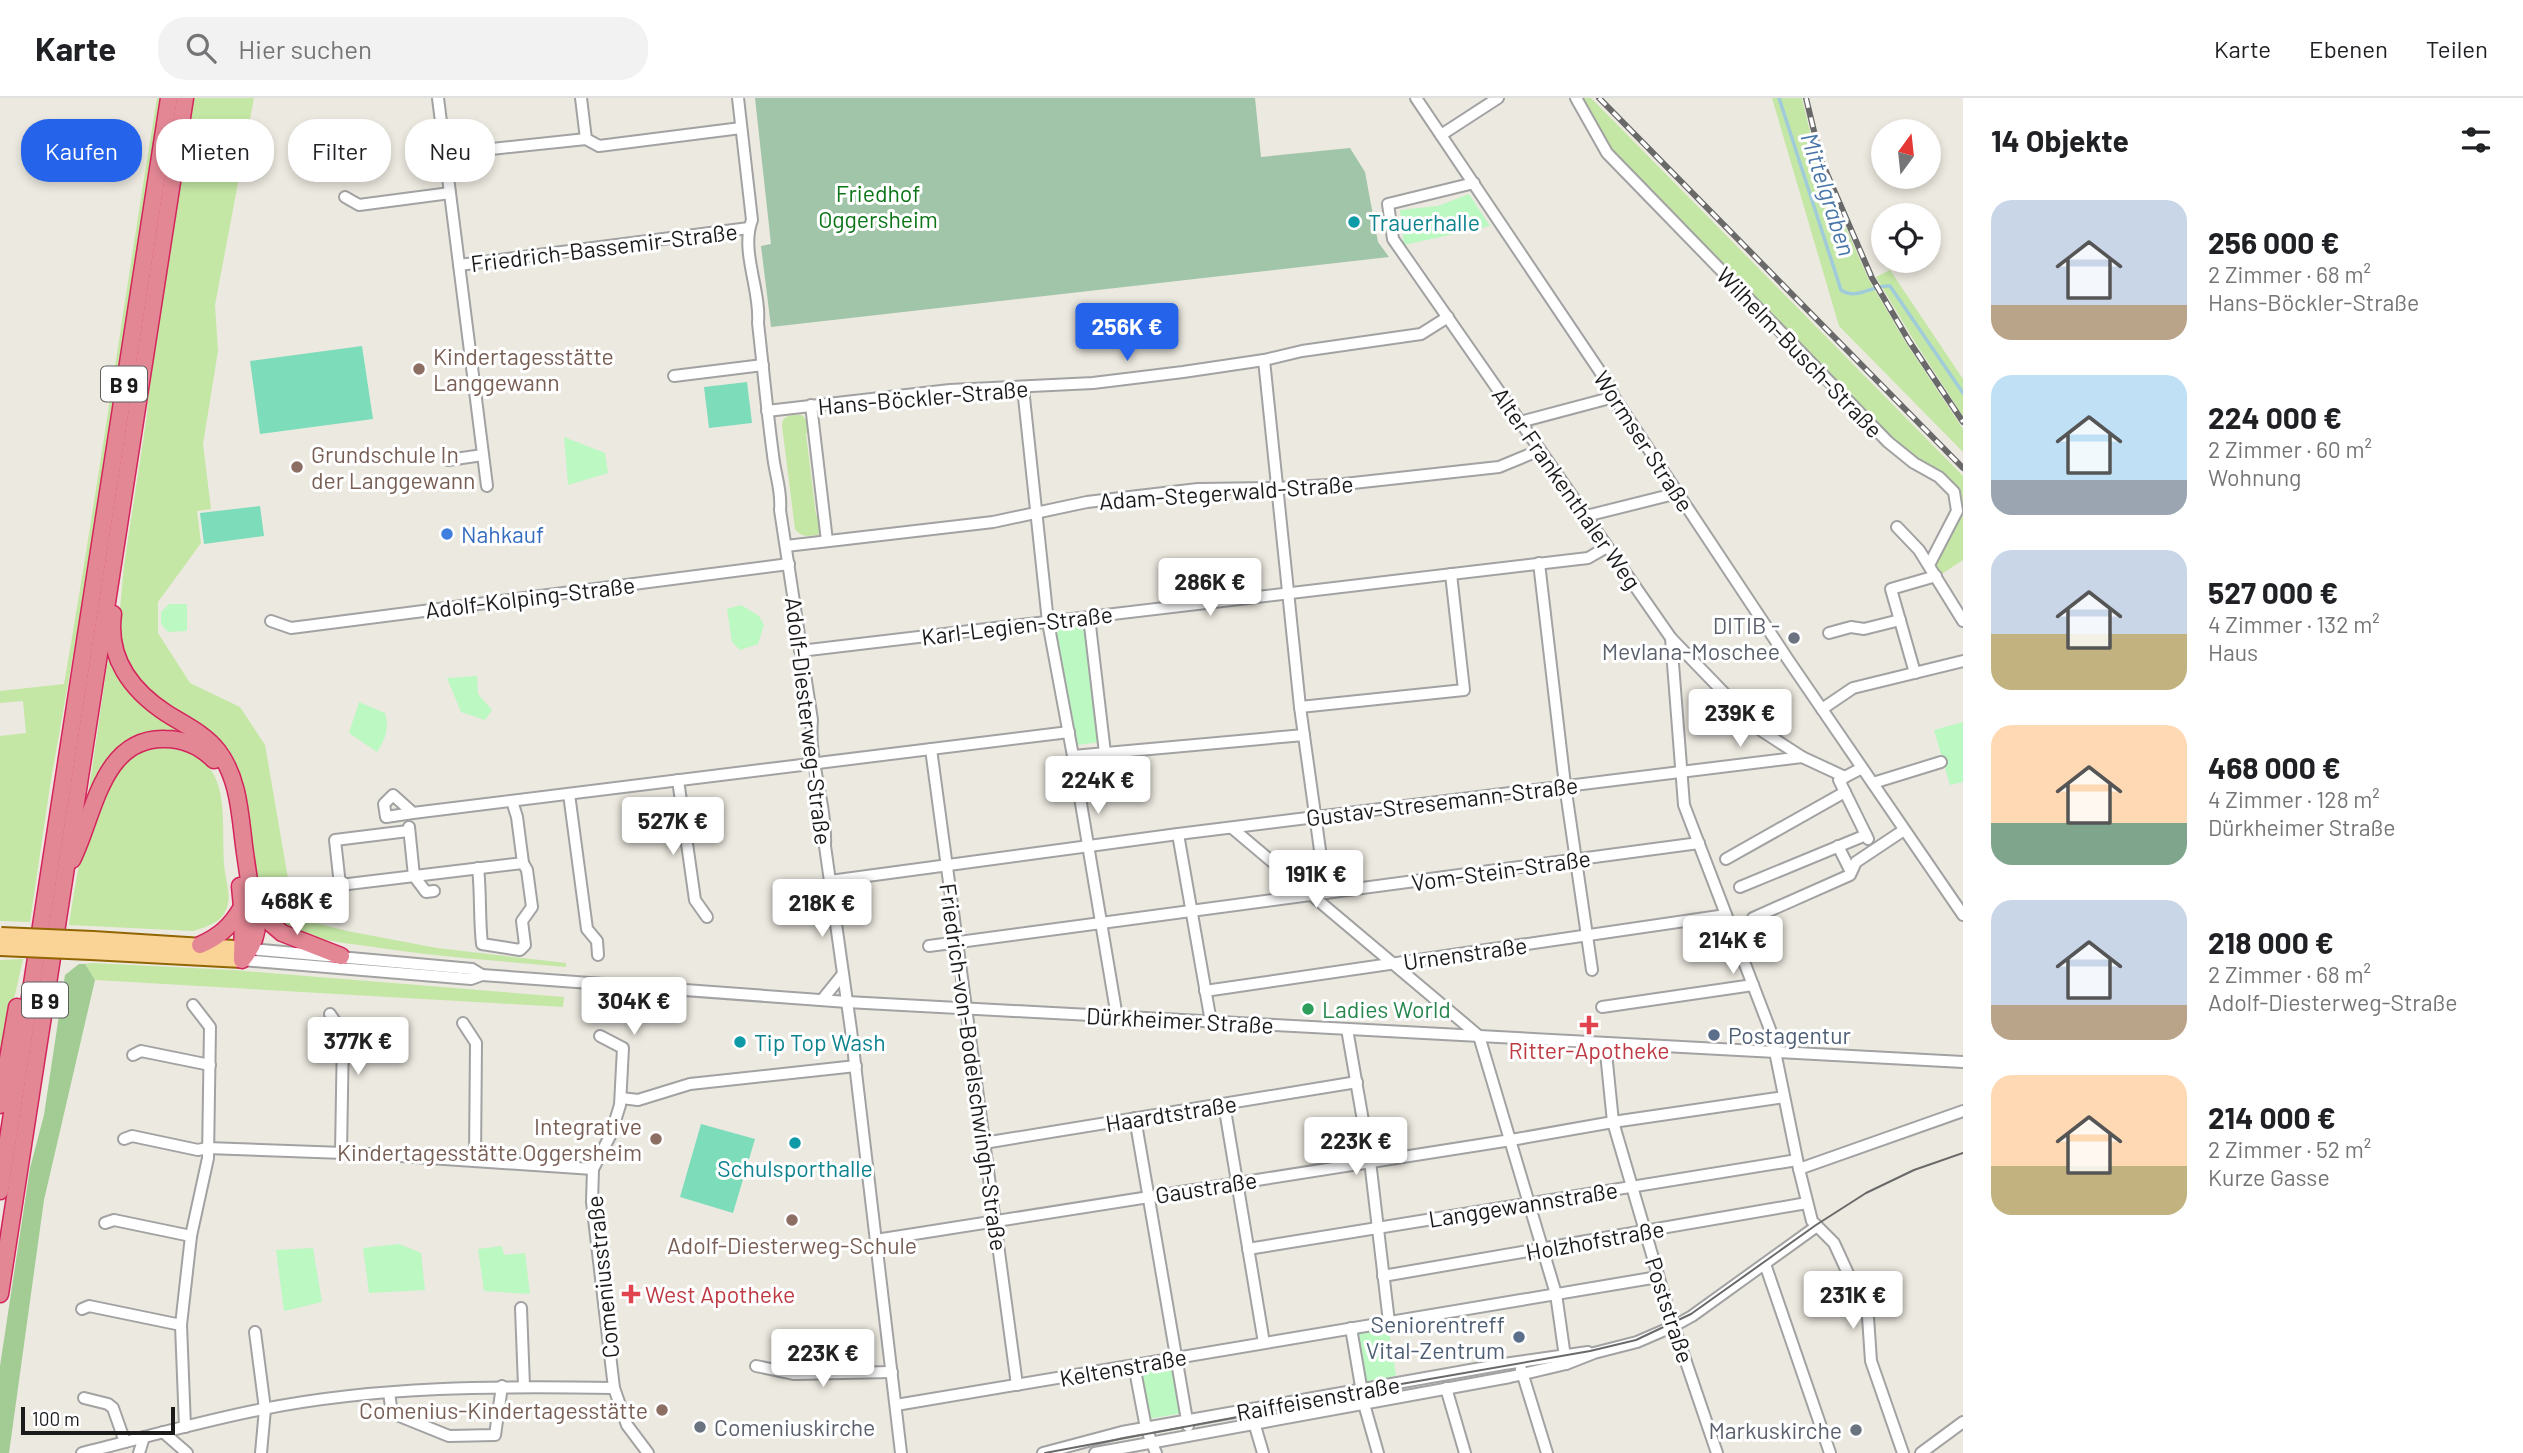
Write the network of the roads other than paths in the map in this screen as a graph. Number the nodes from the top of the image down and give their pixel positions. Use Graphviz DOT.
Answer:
graph roads {
  1 [pos="169,98"];
  2 [pos="185,98"];
  3 [pos="438,98"];
  4 [pos="581,98"];
  5 [pos="738,98"];
  6 [pos="1416,98"];
  7 [pos="1498,98"];
  8 [pos="1576,98"];
  9 [pos="441,119"];
  10 [pos="741,128"];
  11 [pos="1441,135"];
  12 [pos="586,139"];
  13 [pos="495,149"];
  14 [pos="449,182"];
  15 [pos="1474,183"];
  16 [pos="450,193"];
  17 [pos="345,197"];
  18 [pos="749,228"];
  19 [pos="459,265"];
  20 [pos="1448,317"];
  21 [pos="1264,360"];
  22 [pos="763,365"];
  23 [pos="674,376"];
  24 [pos="1023,388"];
  25 [pos="1614,397"];
  26 [pos="811,405"];
  27 [pos="767,411"];
  28 [pos="1520,422"];
  29 [pos="1540,450"];
  30 [pos="483,455"];
  31 [pos="448,460"];
  32 [pos="487,486"];
  33 [pos="1277,488"];
  34 [pos="1678,493"];
  35 [pos="1036,514"];
  36 [pos="1586,516"];
  37 [pos="1896,527"];
  38 [pos="827,541"];
  39 [pos="786,546"];
  40 [pos="1607,547"];
  41 [pos="1539,563"];
  42 [pos="789,564"];
  43 [pos="1929,565"];
  44 [pos="110,573"];
  45 [pos="1451,574"];
  46 [pos="1936,576"];
  47 [pos="1289,593"];
  48 [pos="1089,617"];
  49 [pos="1900,620"];
  50 [pos="271,621"];
  51 [pos="1963,621"];
  52 [pos="1048,622"];
  53 [pos="1829,633"];
  54 [pos="1671,638"];
  55 [pos="800,651"];
  56 [pos="1963,661"];
  57 [pos="1915,673"];
  58 [pos="1300,707"];
  59 [pos="1822,709"];
  60 [pos="1069,732"];
  61 [pos="1304,735"];
  62 [pos="931,749"];
  63 [pos="1105,753"];
  64 [pos="1073,756"];
  65 [pos="1802,757"];
  66 [pos="814,762"];
  67 [pos="1941,762"];
  68 [pos="1862,768"];
  69 [pos="1680,773"];
  70 [pos="1845,777"];
  71 [pos="678,780"];
  72 [pos="1873,783"];
  73 [pos="1566,785"];
  74 [pos="1845,792"];
  75 [pos="569,794"];
  76 [pos="512,809"];
  77 [pos="1315,818"];
  78 [pos="411,822"];
  79 [pos="1232,828"];
  80 [pos="1904,830"];
  81 [pos="1178,834"];
  82 [pos="1866,835"];
  83 [pos="1699,843"];
  84 [pos="1087,846"];
  85 [pos="1838,846"];
  86 [pos="1874,850"];
  87 [pos="1726,859"];
  88 [pos="1576,860"];
  89 [pos="523,863"];
  90 [pos="947,865"];
  91 [pos="478,868"];
  92 [pos="1850,870"];
  93 [pos="64,876"];
  94 [pos="414,876"];
  95 [pos="830,881"];
  96 [pos="1740,887"];
  97 [pos="434,891"];
  98 [pos="1326,893"];
  99 [pos="1311,895"];
  100 [pos="248,908"];
  101 [pos="1190,911"];
  102 [pos="1726,915"];
  103 [pos="1963,915"];
  104 [pos="707,917"];
  105 [pos="1753,918"];
  106 [pos="1102,923"];
  107 [pos="1587,936"];
  108 [pos="0,939"];
  109 [pos="957,942"];
  110 [pos="92,945"];
  111 [pos="200,945"];
  112 [pos="929,946"];
  113 [pos="245,953"];
  114 [pos="341,956"];
  115 [pos="598,956"];
  116 [pos="1393,963"];
  117 [pos="1592,970"];
  118 [pos="843,974"];
  119 [pos="482,975"];
  120 [pos="32,981"];
  121 [pos="1753,985"];
  122 [pos="1205,991"];
  123 [pos="822,1000"];
  124 [pos="847,1002"];
  125 [pos="193,1005"];
  126 [pos="1602,1007"];
  127 [pos="966,1008"];
  128 [pos="330,1014"];
  129 [pos="1117,1017"];
  130 [pos="1211,1022"];
  131 [pos="463,1023"];
  132 [pos="1347,1029"];
  133 [pos="600,1036"];
  134 [pos="1479,1036"];
  135 [pos="1605,1043"];
  136 [pos="1776,1052"];
  137 [pos="133,1055"];
  138 [pos="1963,1062"];
  139 [pos="210,1065"];
  140 [pos="856,1066"];
  141 [pos="1357,1082"];
  142 [pos="2,1086"];
  143 [pos="1784,1097"];
  144 [pos="621,1098"];
  145 [pos="1224,1104"];
  146 [pos="0,1105"];
  147 [pos="1963,1111"];
  148 [pos="1135,1118"];
  149 [pos="1613,1122"];
  150 [pos="124,1139"];
  151 [pos="1511,1140"];
  152 [pos="984,1143"];
  153 [pos="207,1148"];
  154 [pos="341,1153"];
  155 [pos="475,1159"];
  156 [pos="1370,1161"];
  157 [pos="1798,1165"];
  158 [pos="593,1168"];
  159 [pos="1237,1182"];
  160 [pos="1631,1187"];
  161 [pos="0,1191"];
  162 [pos="1148,1197"];
  163 [pos="1530,1203"];
  164 [pos="1807,1203"];
  165 [pos="995,1222"];
  166 [pos="106,1223"];
  167 [pos="1817,1226"];
  168 [pos="1377,1228"];
  169 [pos="1645,1231"];
  170 [pos="191,1236"];
  171 [pos="876,1240"];
  172 [pos="1248,1249"];
  173 [pos="1544,1249"];
  174 [pos="1765,1264"];
  175 [pos="1383,1276"];
  176 [pos="1658,1277"];
  177 [pos="0,1294"];
  178 [pos="1556,1294"];
  179 [pos="521,1308"];
  180 [pos="82,1309"];
  181 [pos="1389,1322"];
  182 [pos="181,1325"];
  183 [pos="1674,1326"];
  184 [pos="1351,1328"];
  185 [pos="255,1332"];
  186 [pos="1264,1343"];
  187 [pos="1177,1358"];
  188 [pos="1565,1359"];
  189 [pos="1519,1362"];
  190 [pos="1134,1365"];
  191 [pos="756,1367"];
  192 [pos="892,1372"];
  193 [pos="1522,1374"];
  194 [pos="1017,1385"];
  195 [pos="502,1386"];
  196 [pos="524,1386"];
  197 [pos="614,1388"];
  198 [pos="1446,1388"];
  199 [pos="1361,1390"];
  200 [pos="389,1392"];
  201 [pos="85,1398"];
  202 [pos="1364,1404"];
  203 [pos="896,1405"];
  204 [pos="265,1409"];
  205 [pos="1251,1410"];
  206 [pos="1188,1421"];
  207 [pos="1963,1422"];
  208 [pos="1254,1423"];
  209 [pos="185,1427"];
  210 [pos="1146,1428"];
  211 [pos="163,1432"];
  212 [pos="1190,1435"];
  213 [pos="144,1437"];
  214 [pos="125,1442"];
  215 [pos="1155,1448"];
  216 [pos="82,1453"];
  217 [pos="139,1453"];
  218 [pos="187,1453"];
  219 [pos="261,1453"];
  220 [pos="648,1453"];
  221 [pos="901,1453"];
  222 [pos="1043,1453"];
  223 [pos="1095,1453"];
  224 [pos="1263,1453"];
  225 [pos="1378,1453"];
  226 [pos="1465,1453"];
  227 [pos="1547,1453"];
  228 [pos="1717,1453"];
  229 [pos="1830,1453"];
  230 [pos="1903,1453"];
  231 [pos="1921,1453"];
  1 -- 120 [label="highway, B 9"];
  2 -- 44 [label="highway, B 9"];
  3 -- 9 [label="street"];
  4 -- 12 [label="street"];
  5 -- 10 [label="street, Adolf-Diesterweg-Straße"];
  6 -- 11 [label="street, Wormser Straße"];
  7 -- 11 [label="street"];
  8 -- 43 [label="street, Wilhelm-Busch-Straße"];
  10 -- 12 [label="street"];
  10 -- 18 [label="street, Adolf-Diesterweg-Straße"];
  11 -- 15 [label="street, Wormser Straße"];
  12 -- 13 [label="street"];
  14 -- 16 [label="street"];
  15 -- 20 [label="street, Alter Frankenthaler Weg"];
  15 -- 25 [label="street, Wormser Straße"];
  16 -- 17 [label="street"];
  16 -- 19 [label="street"];
  18 -- 19 [label="street, Friedrich-Bassemir-Straße"];
  18 -- 22 [label="street, Adolf-Diesterweg-Straße"];
  19 -- 30 [label="street"];
  20 -- 21 [label="street, Hans-Böckler-Straße"];
  20 -- 28 [label="street, Alter Frankenthaler Weg"];
  21 -- 24 [label="street, Hans-Böckler-Straße"];
  21 -- 33 [label="street"];
  22 -- 23 [label="street"];
  22 -- 27 [label="street, Adolf-Diesterweg-Straße"];
  24 -- 26 [label="street, Hans-Böckler-Straße"];
  24 -- 35 [label="street"];
  25 -- 28 [label="street"];
  25 -- 34 [label="street, Wormser Straße"];
  26 -- 27 [label="street, Hans-Böckler-Straße"];
  26 -- 38 [label="street"];
  27 -- 39 [label="street, Adolf-Diesterweg-Straße"];
  28 -- 29 [label="street, Alter Frankenthaler Weg"];
  29 -- 33 [label="street, Adam-Stegerwald-Straße"];
  29 -- 36 [label="street, Alter Frankenthaler Weg"];
  30 -- 31 [label="street"];
  30 -- 32 [label="street"];
  33 -- 35 [label="street, Adam-Stegerwald-Straße"];
  33 -- 47 [label="street"];
  34 -- 36 [label="street"];
  34 -- 59 [label="street, Wormser Straße"];
  35 -- 38 [label="street, Adam-Stegerwald-Straße"];
  35 -- 52 [label="street"];
  36 -- 40 [label="street, Alter Frankenthaler Weg"];
  37 -- 43 [label="street"];
  38 -- 39 [label="street, Adam-Stegerwald-Straße"];
  39 -- 42 [label="street, Adolf-Diesterweg-Straße"];
  40 -- 41 [label="street, Karl-Legien-Straße"];
  40 -- 54 [label="street, Alter Frankenthaler Weg"];
  41 -- 45 [label="street, Karl-Legien-Straße"];
  41 -- 73 [label="street"];
  42 -- 50 [label="street, Adolf-Kolping-Straße"];
  42 -- 55 [label="street, Adolf-Diesterweg-Straße"];
  43 -- 46 [label="street"];
  44 -- 93 [label="highway, B 9"];
  44 -- 100 [label="highway"];
  45 -- 47 [label="street, Karl-Legien-Straße"];
  45 -- 58 [label="street"];
  46 -- 49 [label="street"];
  46 -- 51 [label="street"];
  47 -- 48 [label="street, Karl-Legien-Straße"];
  47 -- 58 [label="street"];
  48 -- 52 [label="street, Karl-Legien-Straße"];
  48 -- 63 [label="street"];
  49 -- 53 [label="street"];
  49 -- 57 [label="street"];
  52 -- 55 [label="street, Karl-Legien-Straße"];
  52 -- 60 [label="street"];
  54 -- 65 [label="street, Alter Frankenthaler Weg"];
  54 -- 69 [label="street"];
  55 -- 66 [label="street, Adolf-Diesterweg-Straße"];
  56 -- 57 [label="street"];
  57 -- 59 [label="street"];
  58 -- 61 [label="street"];
  59 -- 68 [label="street, Wormser Straße"];
  60 -- 62 [label="street"];
  60 -- 64 [label="street"];
  61 -- 63 [label="street"];
  61 -- 77 [label="street"];
  62 -- 66 [label="street"];
  62 -- 90 [label="street, Friedrich-von-Bodelschwingh-Straße"];
  63 -- 64 [label="street"];
  64 -- 84 [label="street"];
  65 -- 69 [label="street, Gustav-Stresemann-Straße"];
  65 -- 70 [label="street, Alter Frankenthaler Weg"];
  66 -- 71 [label="street"];
  66 -- 95 [label="street, Adolf-Diesterweg-Straße"];
  67 -- 72 [label="street"];
  68 -- 70 [label="street"];
  68 -- 72 [label="street, Wormser Straße"];
  69 -- 73 [label="street, Gustav-Stresemann-Straße"];
  69 -- 83 [label="street"];
  70 -- 74 [label="street"];
  71 -- 75 [label="street"];
  71 -- 104 [label="street"];
  72 -- 80 [label="street, Wormser Straße"];
  73 -- 77 [label="street, Gustav-Stresemann-Straße"];
  73 -- 88 [label="street"];
  74 -- 82 [label="street"];
  74 -- 87 [label="street"];
  75 -- 76 [label="street"];
  75 -- 115 [label="street"];
  76 -- 78 [label="street"];
  76 -- 89 [label="street"];
  77 -- 79 [label="street, Gustav-Stresemann-Straße"];
  77 -- 98 [label="street"];
  78 -- 94 [label="street"];
  78 -- 94 [label="street"];
  79 -- 81 [label="street, Gustav-Stresemann-Straße"];
  79 -- 99 [label="street"];
  80 -- 86 [label="street"];
  80 -- 103 [label="street, Wormser Straße"];
  81 -- 84 [label="street, Gustav-Stresemann-Straße"];
  81 -- 101 [label="street"];
  82 -- 85 [label="street"];
  82 -- 86 [label="street"];
  83 -- 88 [label="street, Vom-Stein-Straße"];
  83 -- 102 [label="street"];
  84 -- 90 [label="street, Gustav-Stresemann-Straße"];
  84 -- 106 [label="street"];
  85 -- 92 [label="street"];
  85 -- 96 [label="street"];
  86 -- 92 [label="street"];
  88 -- 98 [label="street, Vom-Stein-Straße"];
  88 -- 107 [label="street"];
  89 -- 91 [label="street"];
  89 -- 91 [label="street"];
  90 -- 95 [label="street, Gustav-Stresemann-Straße"];
  90 -- 109 [label="street, Friedrich-von-Bodelschwingh-Straße"];
  91 -- 94 [label="street"];
  92 -- 105 [label="street"];
  93 -- 100 [label="highway, B 9"];
  93 -- 177 [label="highway, B 9"];
  94 -- 97 [label="street"];
  95 -- 118 [label="street, Adolf-Diesterweg-Straße"];
  98 -- 99 [label="street, Vom-Stein-Straße"];
  99 -- 101 [label="street, Vom-Stein-Straße"];
  99 -- 116 [label="street"];
  100 -- 111 [label="highway"];
  100 -- 113 [label="highway"];
  100 -- 114 [label="highway"];
  101 -- 106 [label="street, Vom-Stein-Straße"];
  101 -- 122 [label="street"];
  102 -- 107 [label="street, Urnenstraße"];
  102 -- 121 [label="street"];
  106 -- 109 [label="street, Vom-Stein-Straße"];
  106 -- 129 [label="street"];
  107 -- 116 [label="street, Urnenstraße"];
  107 -- 117 [label="street"];
  108 -- 110 [label="main road, Dürkheimer Straße, bridge"];
  109 -- 112 [label="street, Vom-Stein-Straße"];
  109 -- 127 [label="street, Friedrich-von-Bodelschwingh-Straße"];
  110 -- 111 [label="main road, Dürkheimer Straße"];
  110 -- 113 [label="main road, Dürkheimer Straße"];
  111 -- 113 [label="main road, Dürkheimer Straße"];
  113 -- 114 [label="street, Dürkheimer Straße"];
  113 -- 119 [label="street, Dürkheimer Straße"];
  114 -- 119 [label="street, Dürkheimer Straße"];
  116 -- 122 [label="street, Urnenstraße"];
  116 -- 134 [label="street"];
  118 -- 123 [label="street"];
  118 -- 124 [label="street, Adolf-Diesterweg-Straße"];
  119 -- 123 [label="street, Dürkheimer Straße"];
  120 -- 142 [label="highway"];
  120 -- 161 [label="highway, B 9"];
  121 -- 126 [label="street"];
  121 -- 136 [label="street"];
  122 -- 130 [label="street"];
  123 -- 124 [label="street, Dürkheimer Straße"];
  124 -- 127 [label="street, Dürkheimer Straße"];
  124 -- 140 [label="street, Adolf-Diesterweg-Straße"];
  125 -- 139 [label="street"];
  127 -- 129 [label="street, Dürkheimer Straße"];
  127 -- 152 [label="street, Friedrich-von-Bodelschwingh-Straße"];
  128 -- 154 [label="street"];
  129 -- 130 [label="street, Dürkheimer Straße"];
  130 -- 132 [label="street, Dürkheimer Straße"];
  131 -- 155 [label="street"];
  132 -- 134 [label="street, Dürkheimer Straße"];
  132 -- 141 [label="street"];
  133 -- 144 [label="street, Comeniusstraße"];
  134 -- 135 [label="street, Dürkheimer Straße"];
  134 -- 151 [label="street"];
  135 -- 136 [label="street, Dürkheimer Straße"];
  135 -- 149 [label="street, Poststraße"];
  136 -- 138 [label="street, Dürkheimer Straße"];
  136 -- 143 [label="street"];
  137 -- 139 [label="street"];
  139 -- 153 [label="street"];
  140 -- 144 [label="street"];
  140 -- 171 [label="street, Adolf-Diesterweg-Straße"];
  141 -- 145 [label="street, Haardtstraße"];
  141 -- 156 [label="street"];
  142 -- 146 [label="highway"];
  143 -- 149 [label="street, Gaustraße"];
  143 -- 157 [label="street"];
  144 -- 158 [label="street, Comeniusstraße"];
  145 -- 148 [label="street, Haardtstraße"];
  145 -- 159 [label="street"];
  147 -- 157 [label="street, Langgewannstraße"];
  148 -- 152 [label="street, Haardtstraße"];
  148 -- 162 [label="street"];
  149 -- 151 [label="street, Gaustraße"];
  149 -- 160 [label="street, Poststraße"];
  150 -- 153 [label="street"];
  151 -- 156 [label="street, Gaustraße"];
  151 -- 163 [label="street"];
  152 -- 165 [label="street, Friedrich-von-Bodelschwingh-Straße"];
  153 -- 154 [label="street"];
  153 -- 170 [label="street"];
  154 -- 155 [label="street"];
  155 -- 158 [label="street"];
  156 -- 159 [label="street, Gaustraße"];
  156 -- 168 [label="street"];
  157 -- 160 [label="street, Langgewannstraße"];
  157 -- 164 [label="street"];
  158 -- 197 [label="street, Comeniusstraße"];
  159 -- 162 [label="street, Gaustraße"];
  159 -- 172 [label="street"];
  160 -- 163 [label="street, Langgewannstraße"];
  160 -- 169 [label="street, Poststraße"];
  162 -- 165 [label="street, Gaustraße"];
  162 -- 187 [label="street"];
  163 -- 168 [label="street, Langgewannstraße"];
  163 -- 173 [label="street"];
  164 -- 167 [label="street"];
  164 -- 169 [label="street, Holzhofstraße"];
  165 -- 171 [label="street, Gaustraße"];
  165 -- 194 [label="street, Friedrich-von-Bodelschwingh-Straße"];
  166 -- 170 [label="street"];
  167 -- 174 [label="street, Raiffeisenstraße"];
  167 -- 230 [label="street"];
  168 -- 172 [label="street, Langgewannstraße"];
  168 -- 175 [label="street"];
  169 -- 173 [label="street, Holzhofstraße"];
  169 -- 176 [label="street, Poststraße"];
  170 -- 182 [label="street"];
  171 -- 192 [label="street, Adolf-Diesterweg-Straße"];
  172 -- 186 [label="street"];
  173 -- 175 [label="street, Holzhofstraße"];
  173 -- 178 [label="street"];
  174 -- 183 [label="street, Raiffeisenstraße"];
  174 -- 229 [label="street"];
  175 -- 181 [label="street"];
  176 -- 178 [label="street, Keltenstraße"];
  176 -- 183 [label="street, Poststraße"];
  178 -- 181 [label="street, Keltenstraße"];
  178 -- 188 [label="street"];
  179 -- 196 [label="street"];
  180 -- 182 [label="street"];
  181 -- 184 [label="street, Keltenstraße"];
  182 -- 209 [label="street"];
  183 -- 188 [label="street, Raiffeisenstraße"];
  183 -- 228 [label="street, Poststraße"];
  184 -- 186 [label="street, Keltenstraße"];
  184 -- 199 [label="street"];
  185 -- 204 [label="street"];
  186 -- 187 [label="street, Keltenstraße"];
  187 -- 190 [label="street, Keltenstraße"];
  187 -- 206 [label="street"];
  188 -- 189 [label="street, Raiffeisenstraße"];
  188 -- 193 [label="street, Raiffeisenstraße"];
  189 -- 193 [label="street"];
  189 -- 199 [label="street, Raiffeisenstraße"];
  190 -- 194 [label="street, Keltenstraße"];
  190 -- 210 [label="street"];
  191 -- 192 [label="street"];
  192 -- 203 [label="street, Adolf-Diesterweg-Straße"];
  193 -- 198 [label="street, Raiffeisenstraße"];
  193 -- 227 [label="street"];
  194 -- 203 [label="street, Keltenstraße"];
  195 -- 196 [label="street"];
  195 -- 200 [label="street"];
  195 -- 200 [label="street"];
  196 -- 197 [label="street"];
  197 -- 220 [label="street, Comeniusstraße"];
  198 -- 202 [label="street, Raiffeisenstraße"];
  198 -- 226 [label="street"];
  199 -- 202 [label="street"];
  199 -- 205 [label="street, Raiffeisenstraße"];
  200 -- 204 [label="street"];
  201 -- 214 [label="street"];
  202 -- 208 [label="street, Raiffeisenstraße"];
  202 -- 225 [label="street"];
  203 -- 221 [label="street, Adolf-Diesterweg-Straße"];
  204 -- 209 [label="street"];
  204 -- 219 [label="street"];
  205 -- 206 [label="street, Raiffeisenstraße"];
  205 -- 208 [label="street"];
  206 -- 210 [label="street, Raiffeisenstraße"];
  206 -- 212 [label="street"];
  207 -- 231 [label="street"];
  208 -- 212 [label="street, Raiffeisenstraße"];
  208 -- 224 [label="street"];
  209 -- 211 [label="street"];
  210 -- 215 [label="street"];
  210 -- 222 [label="street, Raiffeisenstraße"];
  211 -- 213 [label="street"];
  211 -- 218 [label="street"];
  212 -- 215 [label="street, Raiffeisenstraße"];
  213 -- 214 [label="street"];
  213 -- 217 [label="street"];
  214 -- 216 [label="street"];
  215 -- 223 [label="street, Raiffeisenstraße"];
}
